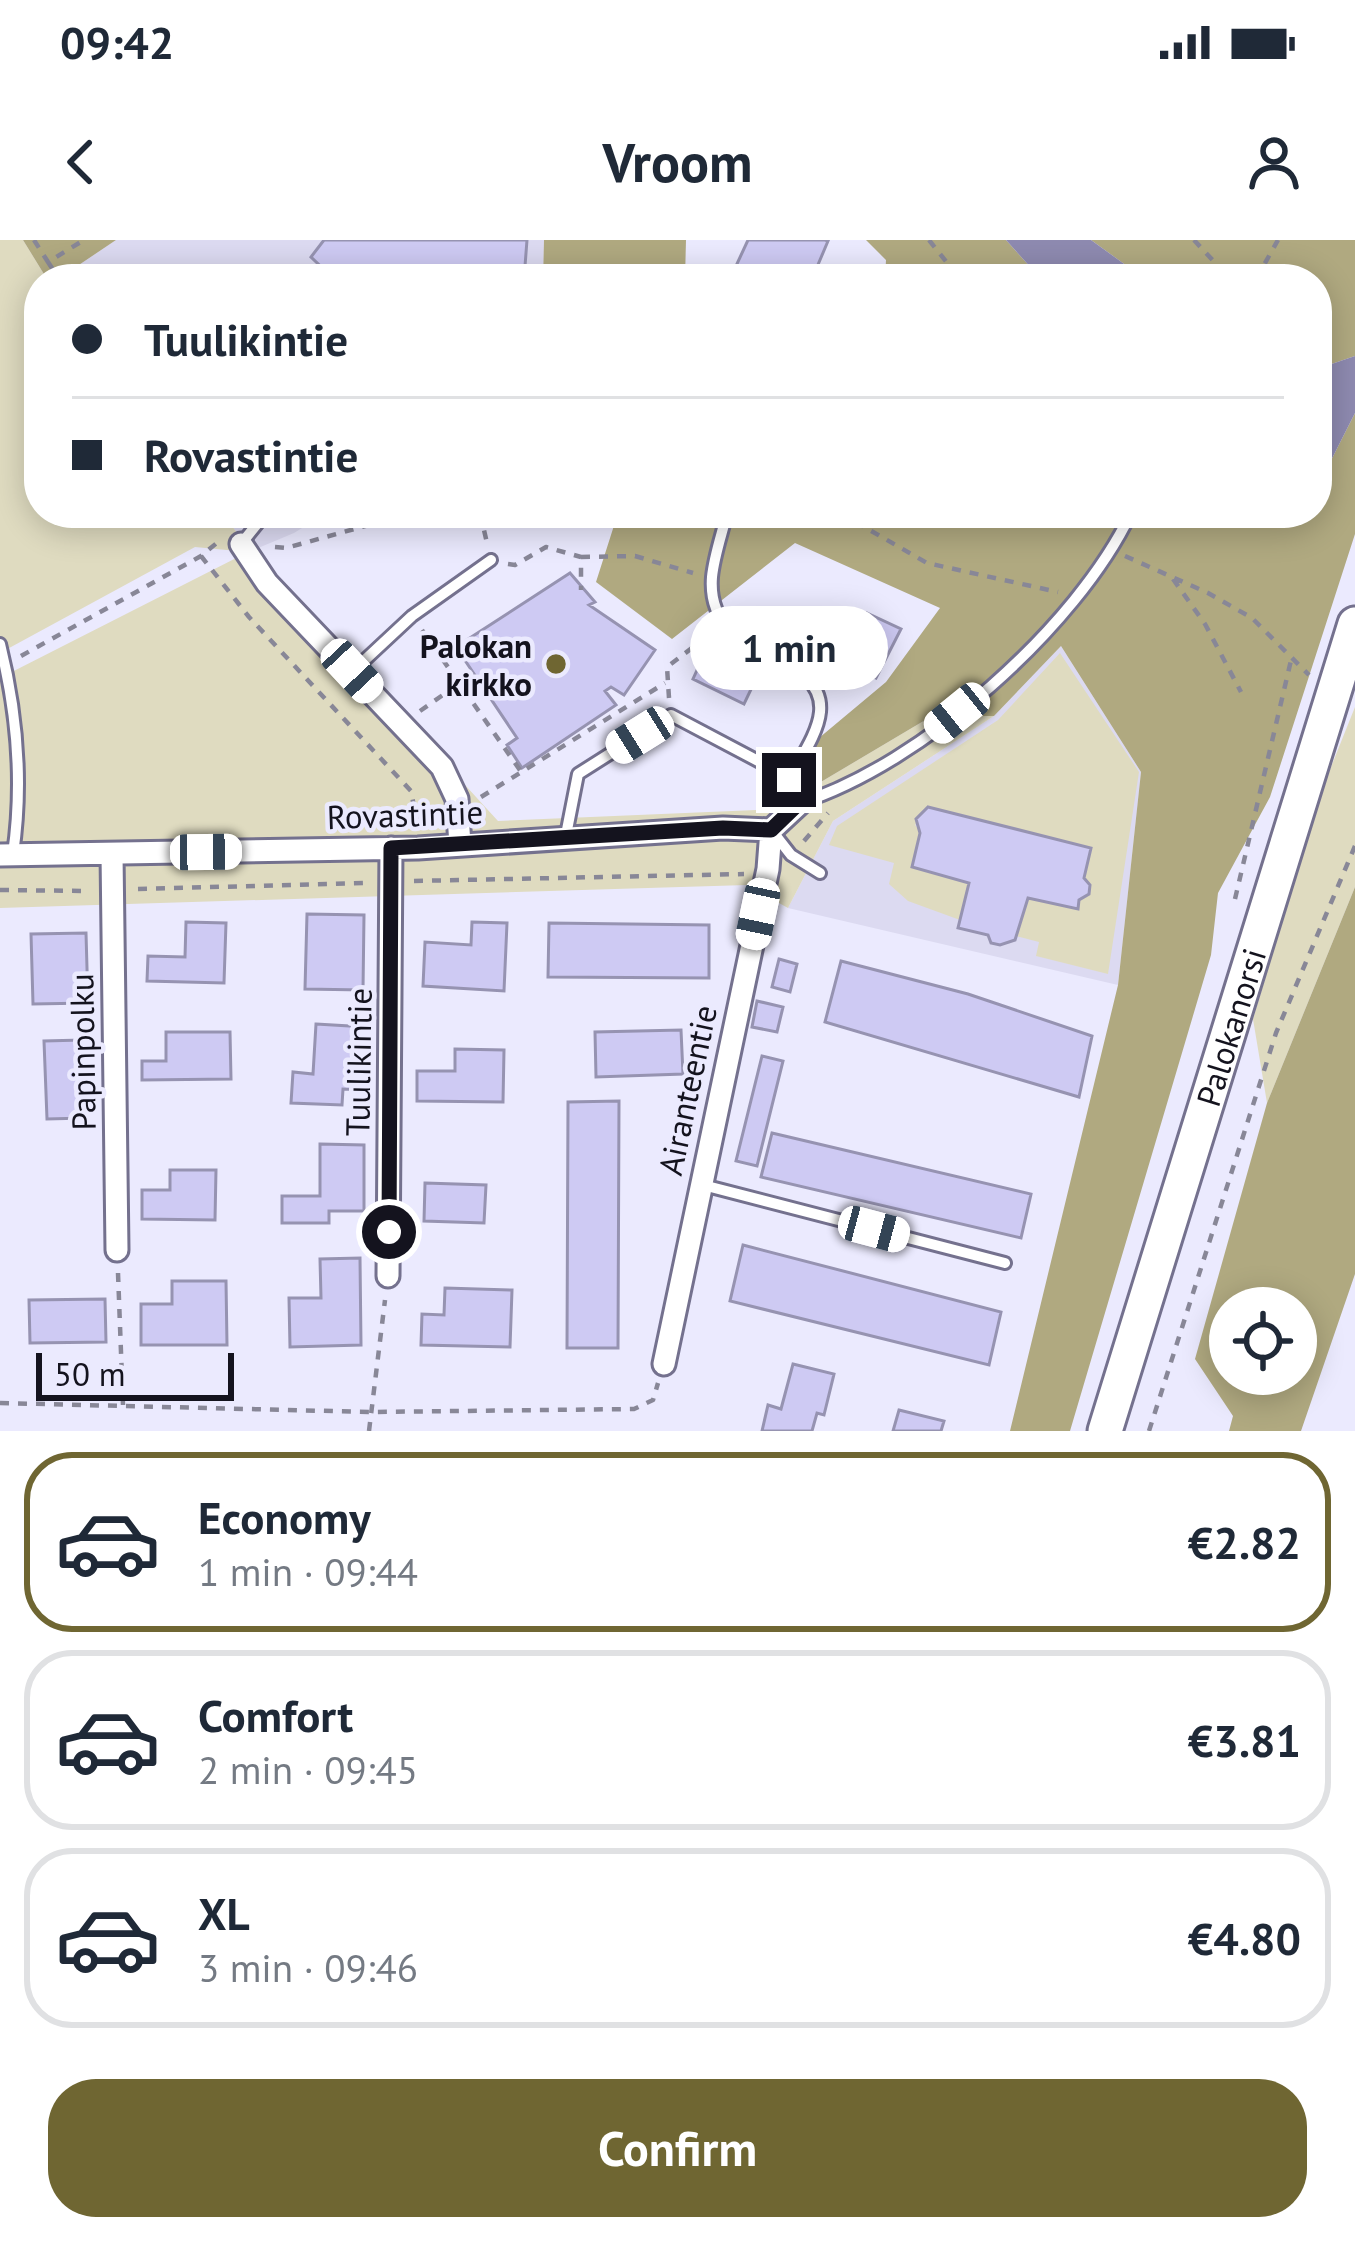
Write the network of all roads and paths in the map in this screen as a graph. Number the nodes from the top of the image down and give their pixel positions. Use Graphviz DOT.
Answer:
graph roads {
  1 [pos="34,240"];
  2 [pos="84,240"];
  3 [pos="929,240"];
  4 [pos="1194,240"];
  5 [pos="48,262"];
  6 [pos="948,264"];
  7 [pos="1217,264"];
  8 [pos="247,528"];
  9 [pos="358,528"];
  10 [pos="483,528"];
  11 [pos="723,528"];
  12 [pos="866,528"];
  13 [pos="1122,528"];
  14 [pos="236,537"];
  15 [pos="1110,549"];
  16 [pos="201,556"];
  17 [pos="581,556"];
  18 [pos="490,560"];
  19 [pos="704,576"];
  20 [pos="1173,579"];
  21 [pos="581,590"];
  22 [pos="1076,596"];
  23 [pos="412,616"];
  24 [pos="1355,624"];
  25 [pos="719,627"];
  26 [pos="0,644"];
  27 [pos="1292,656"];
  28 [pos="5,665"];
  29 [pos="352,671"];
  30 [pos="1313,679"];
  31 [pos="668,681"];
  32 [pos="1241,692"];
  33 [pos="671,715"];
  34 [pos="522,773"];
  35 [pos="789,780"];
  36 [pos="458,799"];
  37 [pos="800,802"];
  38 [pos="771,830"];
  39 [pos="565,840"];
  40 [pos="460,845"];
  41 [pos="1355,846"];
  42 [pos="391,848"];
  43 [pos="418,848"];
  44 [pos="6,854"];
  45 [pos="112,854"];
  46 [pos="820,873"];
  47 [pos="417,881"];
  48 [pos="1235,899"];
  49 [pos="700,1184"];
  50 [pos="117,1250"];
  51 [pos="1005,1263"];
  52 [pos="388,1276"];
  53 [pos="664,1364"];
  54 [pos="0,1403"];
  55 [pos="123,1405"];
  56 [pos="371,1412"];
  57 [pos="369,1431"];
  58 [pos="1105,1431"];
  59 [pos="1149,1431"];
  1 -- 5 [label="path"];
  2 -- 5 [label="path"];
  3 -- 6 [label="path"];
  4 -- 7 [label="path"];
  8 -- 14 [label="lane"];
  9 -- 14 [label="path"];
  10 -- 18 [label="path"];
  11 -- 35 [label="lane"];
  12 -- 22 [label="path"];
  13 -- 15 [label="lane"];
  14 -- 16 [label="path"];
  14 -- 29 [label="street"];
  15 -- 20 [label="path"];
  15 -- 22 [label="lane"];
  16 -- 28 [label="path"];
  16 -- 43 [label="path"];
  17 -- 18 [label="path"];
  17 -- 19 [label="path"];
  17 -- 21 [label="path"];
  18 -- 23 [label="lane"];
  20 -- 27 [label="path"];
  20 -- 32 [label="path"];
  22 -- 37 [label="lane"];
  23 -- 29 [label="lane"];
  23 -- 34 [label="path"];
  24 -- 58 [label="main road, Palokanorsi"];
  25 -- 31 [label="path"];
  26 -- 28 [label="lane"];
  27 -- 30 [label="path"];
  27 -- 48 [label="path"];
  28 -- 44 [label="lane"];
  29 -- 36 [label="street"];
  31 -- 33 [label="path"];
  31 -- 34 [label="path"];
  33 -- 35 [label="lane"];
  33 -- 39 [label="lane"];
  34 -- 36 [label="path"];
  35 -- 37 [label="lane"];
  36 -- 40 [label="street"];
  37 -- 38 [label="street"];
  38 -- 39 [label="street, Rovastintie"];
  38 -- 46 [label="lane"];
  38 -- 49 [label="street, Airanteentie"];
  39 -- 40 [label="street, Rovastintie"];
  40 -- 43 [label="street, Rovastintie"];
  41 -- 59 [label="path"];
  42 -- 43 [label="street, Rovastintie"];
  42 -- 45 [label="street, Rovastintie"];
  42 -- 52 [label="street, Tuulikintie"];
  43 -- 47 [label="path"];
  44 -- 45 [label="street, Rovastintie"];
  45 -- 50 [label="street, Papinpolku"];
  49 -- 51 [label="lane"];
  49 -- 53 [label="street, Airanteentie"];
  50 -- 55 [label="path"];
  52 -- 56 [label="path"];
  53 -- 56 [label="path"];
  54 -- 55 [label="path"];
  55 -- 56 [label="path"];
  56 -- 57 [label="path"];
}
